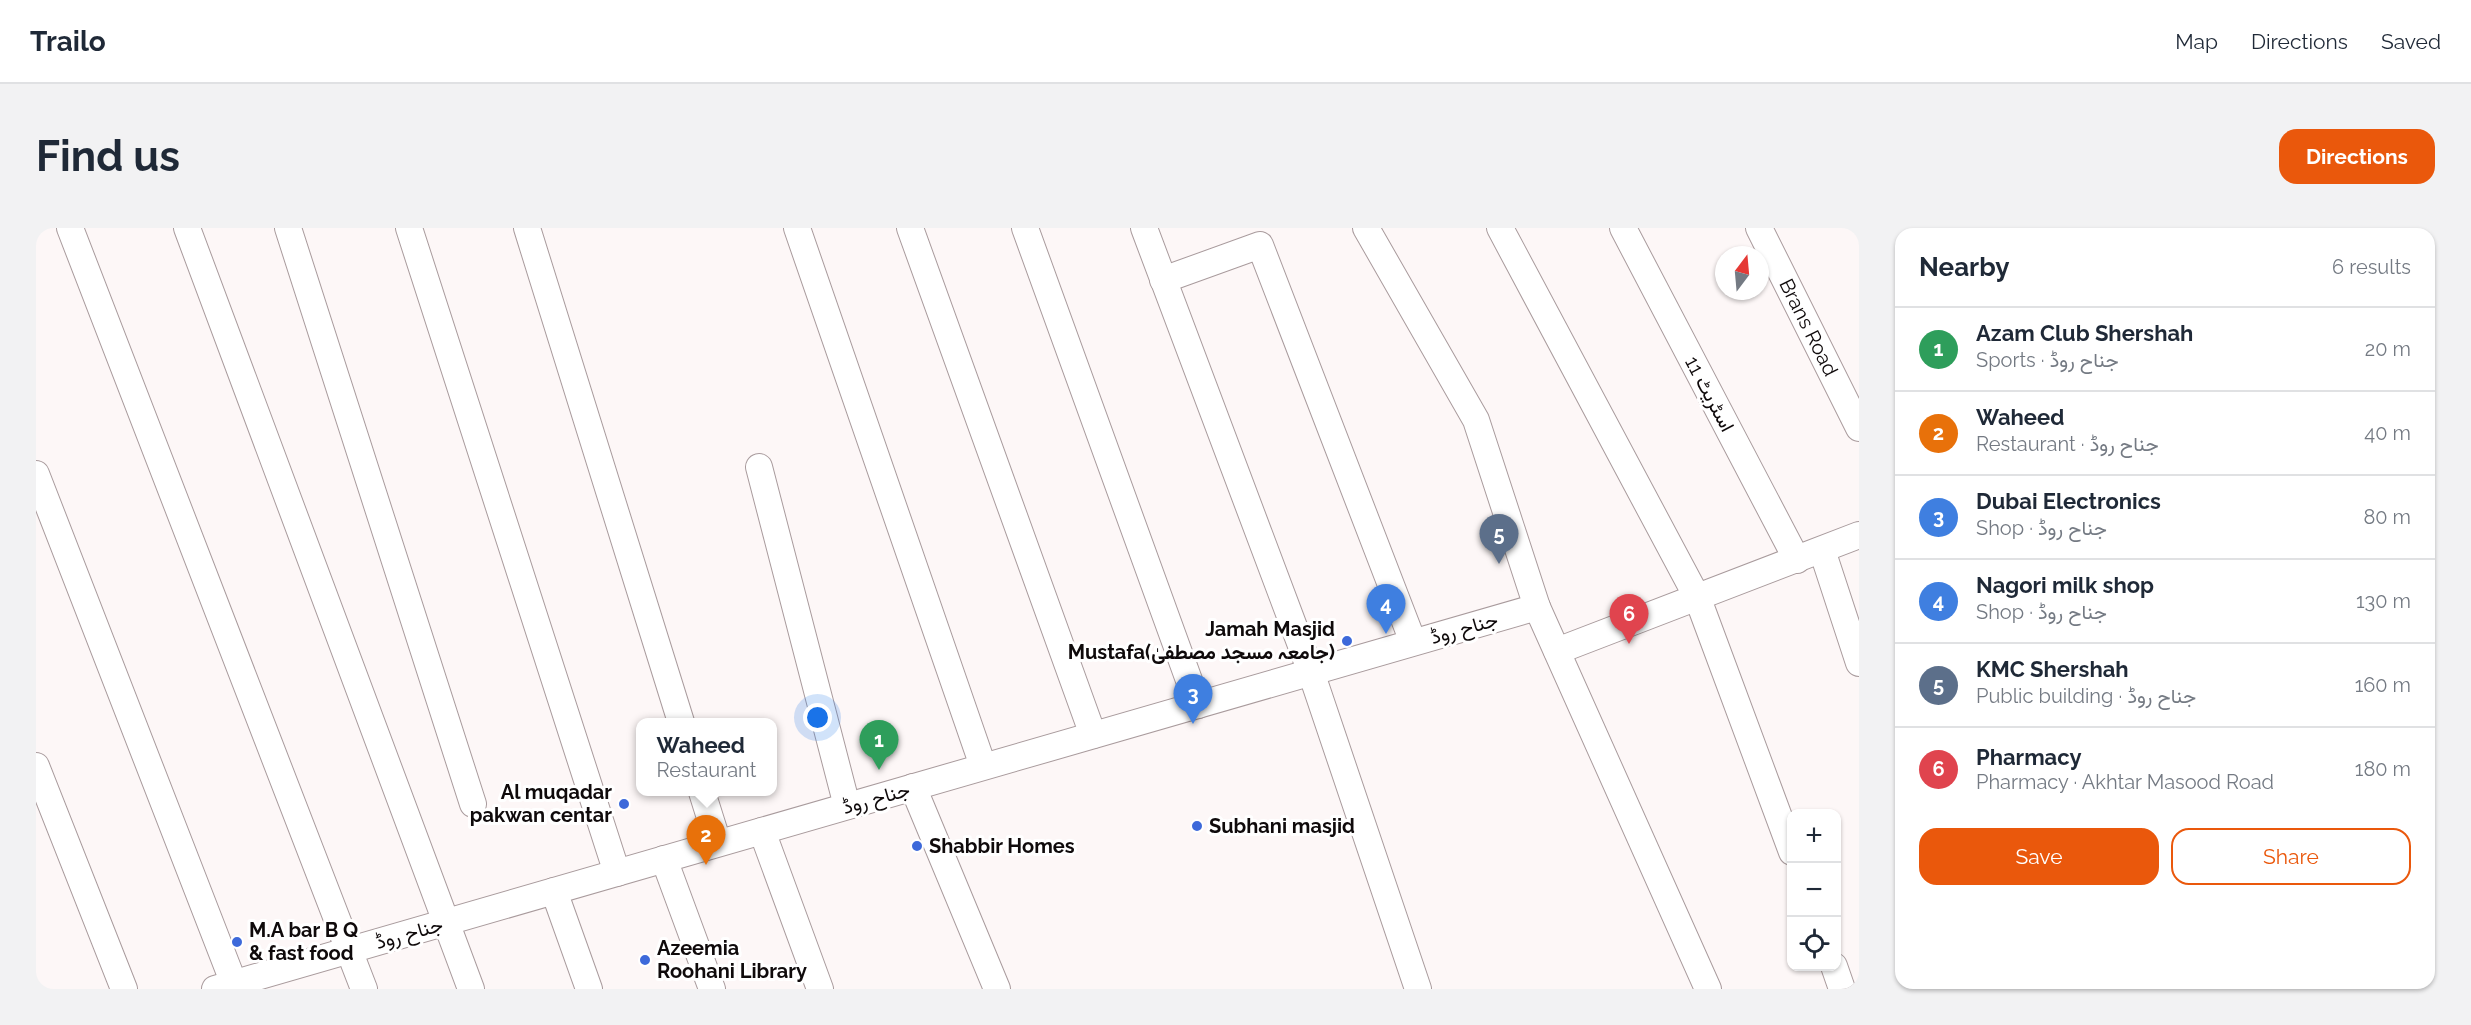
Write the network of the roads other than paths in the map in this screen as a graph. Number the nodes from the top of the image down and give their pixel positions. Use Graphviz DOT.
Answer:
graph roads {
  1 [pos="70,228"];
  2 [pos="187,228"];
  3 [pos="288,228"];
  4 [pos="409,228"];
  5 [pos="527,228"];
  6 [pos="797,228"];
  7 [pos="910,228"];
  8 [pos="1025,228"];
  9 [pos="1144,228"];
  10 [pos="1366,228"];
  11 [pos="1500,228"];
  12 [pos="1623,228"];
  13 [pos="1759,228"];
  14 [pos="1163,280"];
  15 [pos="1859,428"];
  16 [pos="759,467"];
  17 [pos="36,474"];
  18 [pos="1859,535"];
  19 [pos="1822,550"];
  20 [pos="1797,560"];
  21 [pos="1698,598"];
  22 [pos="1537,607"];
  23 [pos="1413,642"];
  24 [pos="1557,651"];
  25 [pos="1859,663"];
  26 [pos="1311,672"];
  27 [pos="1198,705"];
  28 [pos="679,718"];
  29 [pos="1093,735"];
  30 [pos="36,766"];
  31 [pos="983,766"];
  32 [pos="913,787"];
  33 [pos="703,796"];
  34 [pos="472,804"];
  35 [pos="847,806"];
  36 [pos="762,831"];
  37 [pos="1787,841"];
  38 [pos="718,843"];
  39 [pos="663,859"];
  40 [pos="617,873"];
  41 [pos="554,891"];
  42 [pos="446,922"];
  43 [pos="350,950"];
  44 [pos="1836,971"];
  45 [pos="228,987"];
  46 [pos="124,989"];
  47 [pos="364,989"];
  48 [pos="471,989"];
  49 [pos="590,989"];
  50 [pos="712,989"];
  51 [pos="820,989"];
  52 [pos="997,989"];
  53 [pos="1418,989"];
  54 [pos="1708,989"];
  55 [pos="1842,989"];
  1 -- 43 [label="street"];
  2 -- 42 [label="street"];
  3 -- 34 [label="street"];
  4 -- 40 [label="street"];
  5 -- 28 [label="street"];
  6 -- 31 [label="street"];
  7 -- 29 [label="street"];
  8 -- 27 [label="street"];
  9 -- 14 [label="street"];
  10 -- 22 [label="street"];
  11 -- 21 [label="street"];
  12 -- 20 [label="street, اسٹریٹ 11"];
  13 -- 15 [label="street, Brans Road"];
  14 -- 23 [label="street"];
  14 -- 26 [label="street"];
  16 -- 35 [label="street"];
  17 -- 45 [label="street"];
  18 -- 19 [label="street"];
  19 -- 20 [label="street"];
  19 -- 25 [label="street"];
  20 -- 21 [label="street"];
  21 -- 24 [label="street"];
  21 -- 37 [label="street"];
  22 -- 23 [label="street, جناح روڈ"];
  22 -- 24 [label="street"];
  23 -- 26 [label="street, جناح روڈ"];
  24 -- 54 [label="street"];
  26 -- 27 [label="street, جناح روڈ"];
  26 -- 53 [label="street"];
  27 -- 29 [label="street, جناح روڈ"];
  29 -- 31 [label="street, جناح روڈ"];
  30 -- 46 [label="street"];
  31 -- 32 [label="street, جناح روڈ"];
  32 -- 35 [label="street, جناح روڈ"];
  32 -- 52 [label="street"];
  33 -- 38 [label="street"];
  35 -- 36 [label="street, جناح روڈ"];
  36 -- 38 [label="street, جناح روڈ"];
  36 -- 51 [label="street"];
  38 -- 39 [label="street, جناح روڈ"];
  39 -- 40 [label="street, جناح روڈ"];
  39 -- 50 [label="street"];
  40 -- 41 [label="street, جناح روڈ"];
  41 -- 42 [label="street, جناح روڈ"];
  41 -- 49 [label="street"];
  42 -- 43 [label="street, جناح روڈ"];
  42 -- 48 [label="street"];
  43 -- 45 [label="street, جناح روڈ"];
  43 -- 47 [label="street"];
  44 -- 55 [label="street"];
}
